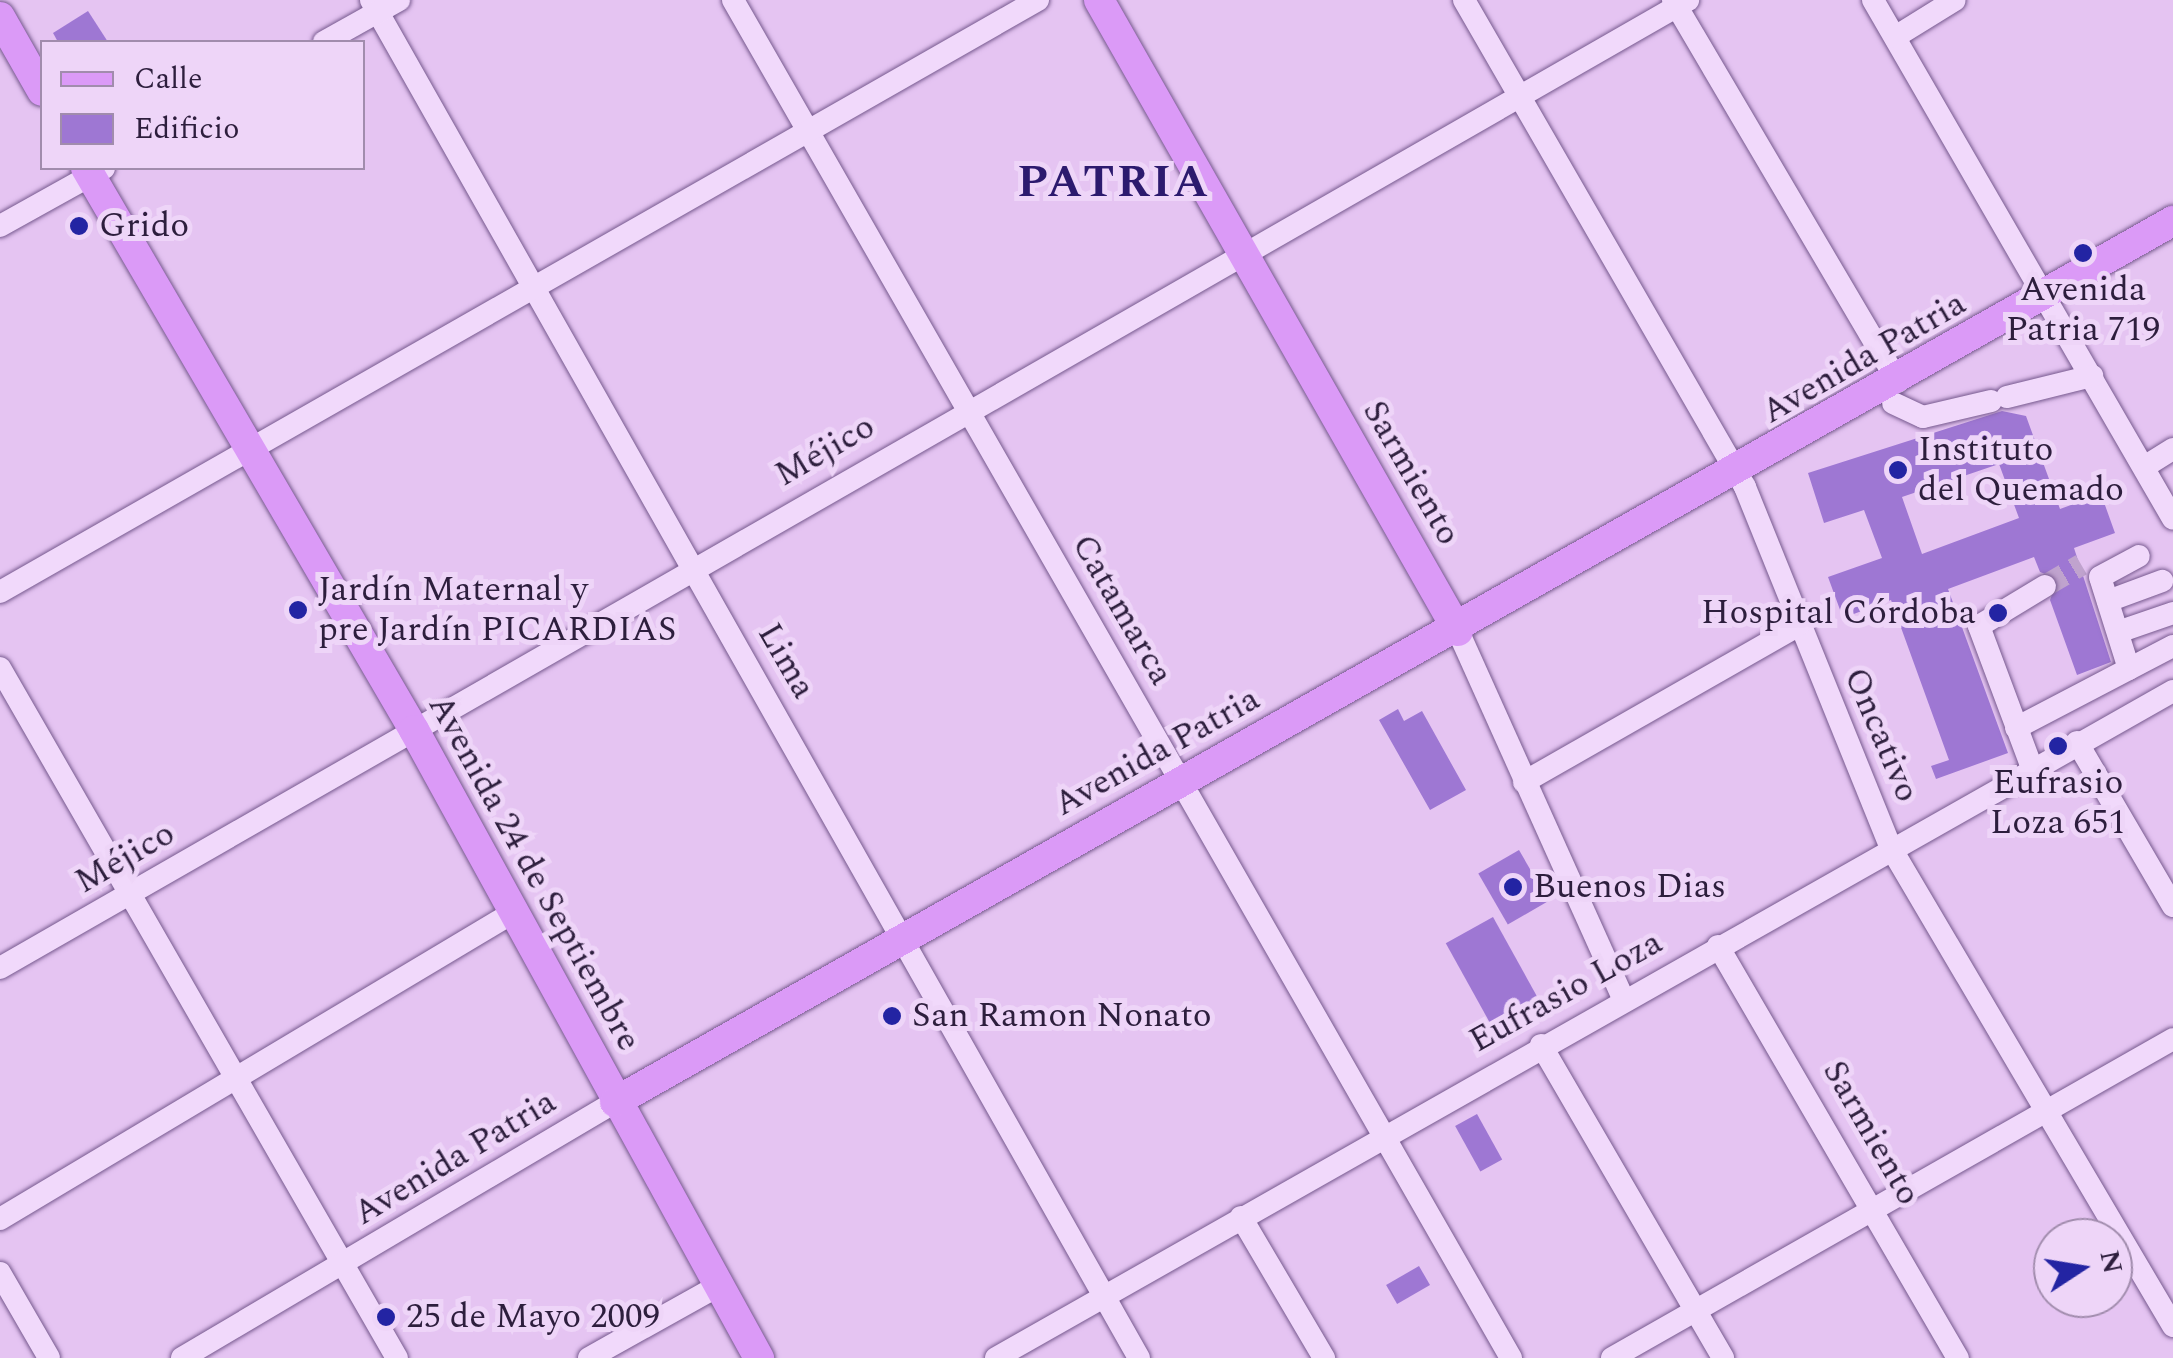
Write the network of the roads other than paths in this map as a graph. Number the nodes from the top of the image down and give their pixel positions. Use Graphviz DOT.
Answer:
graph roads {
  1 [pos="399,0"];
  2 [pos="734,0"];
  3 [pos="1038,0"];
  4 [pos="1099,0"];
  5 [pos="1464,0"];
  6 [pos="1872,0"];
  7 [pos="1954,0"];
  8 [pos="1679,2"];
  9 [pos="374,6"];
  10 [pos="0,17"];
  11 [pos="1894,38"];
  12 [pos="327,40"];
  13 [pos="40,87"];
  14 [pos="1518,96"];
  15 [pos="808,130"];
  16 [pos="94,170"];
  17 [pos="2173,221"];
  18 [pos="0,226"];
  19 [pos="2173,244"];
  20 [pos="1243,253"];
  21 [pos="534,288"];
  22 [pos="2050,303"];
  23 [pos="2092,376"];
  24 [pos="1895,392"];
  25 [pos="965,410"];
  26 [pos="253,448"];
  27 [pos="2173,449"];
  28 [pos="2144,467"];
  29 [pos="1740,480"];
  30 [pos="2173,519"];
  31 [pos="2138,556"];
  32 [pos="693,568"];
  33 [pos="2162,582"];
  34 [pos="2045,586"];
  35 [pos="0,592"];
  36 [pos="2108,601"];
  37 [pos="2173,613"];
  38 [pos="1798,626"];
  39 [pos="2118,632"];
  40 [pos="1461,638"];
  41 [pos="2173,646"];
  42 [pos="0,668"];
  43 [pos="2129,669"];
  44 [pos="2173,690"];
  45 [pos="2016,728"];
  46 [pos="414,730"];
  47 [pos="2077,742"];
  48 [pos="2032,768"];
  49 [pos="1524,782"];
  50 [pos="1185,790"];
  51 [pos="1892,848"];
  52 [pos="132,894"];
  53 [pos="2173,906"];
  54 [pos="514,912"];
  55 [pos="906,943"];
  56 [pos="1718,946"];
  57 [pos="0,968"];
  58 [pos="1624,1000"];
  59 [pos="2173,1040"];
  60 [pos="1541,1045"];
  61 [pos="237,1077"];
  62 [pos="631,1110"];
  63 [pos="2048,1110"];
  64 [pos="1382,1136"];
  65 [pos="1873,1211"];
  66 [pos="1240,1216"];
  67 [pos="0,1219"];
  68 [pos="345,1267"];
  69 [pos="0,1273"];
  70 [pos="718,1286"];
  71 [pos="1104,1296"];
  72 [pos="1696,1312"];
  73 [pos="2173,1326"];
  74 [pos="49,1358"];
  75 [pos="182,1358"];
  76 [pos="397,1358"];
  77 [pos="589,1358"];
  78 [pos="759,1358"];
  79 [pos="782,1358"];
  80 [pos="996,1358"];
  81 [pos="1139,1358"];
  82 [pos="1324,1358"];
  83 [pos="1511,1358"];
  84 [pos="1612,1358"];
  85 [pos="1723,1358"];
  86 [pos="1958,1358"];
  1 -- 9 [label="street"];
  2 -- 15 [label="street, Catamarca"];
  3 -- 15 [label="street"];
  4 -- 20 [label="main road, Sarmiento"];
  5 -- 14 [label="street, Oncativo"];
  6 -- 11 [label="street"];
  7 -- 11 [label="street"];
  8 -- 14 [label="street, Méjico"];
  8 -- 24 [label="street"];
  9 -- 12 [label="street"];
  9 -- 21 [label="street, Lima"];
  10 -- 13 [label="main road"];
  11 -- 22 [label="street"];
  14 -- 20 [label="street, Méjico"];
  14 -- 29 [label="street, Oncativo"];
  15 -- 21 [label="street"];
  15 -- 25 [label="street, Catamarca"];
  16 -- 18 [label="street"];
  16 -- 26 [label="main road, Avenida 24 de Septiembre"];
  17 -- 22 [label="main road, Avenida Patria"];
  19 -- 22 [label="main road, Avenida Patria"];
  20 -- 25 [label="street, Méjico"];
  20 -- 40 [label="main road, Sarmiento"];
  21 -- 26 [label="street"];
  21 -- 32 [label="street, Lima"];
  22 -- 23 [label="street"];
  22 -- 24 [label="main road, Avenida Patria"];
  23 -- 24 [label="street"];
  23 -- 28 [label="street"];
  24 -- 29 [label="main road, Avenida Patria"];
  25 -- 32 [label="street, Méjico"];
  25 -- 50 [label="street, Catamarca"];
  26 -- 35 [label="street"];
  26 -- 46 [label="main road, Avenida 24 de Septiembre"];
  27 -- 28 [label="street"];
  28 -- 30 [label="street"];
  29 -- 38 [label="street, Oncativo"];
  29 -- 40 [label="main road, Avenida Patria"];
  31 -- 36 [label="street"];
  32 -- 46 [label="street, Méjico"];
  32 -- 55 [label="street, Lima"];
  33 -- 36 [label="street"];
  34 -- 45 [label="street"];
  36 -- 39 [label="street"];
  37 -- 39 [label="street"];
  38 -- 49 [label="street"];
  38 -- 51 [label="street, Oncativo"];
  39 -- 43 [label="street"];
  40 -- 49 [label="street, Sarmiento"];
  40 -- 50 [label="main road, Avenida Patria"];
  41 -- 43 [label="street"];
  42 -- 52 [label="street"];
  43 -- 45 [label="street"];
  44 -- 47 [label="street, Eufrasio Loza"];
  45 -- 48 [label="street"];
  46 -- 52 [label="street, Méjico"];
  46 -- 54 [label="main road, Avenida 24 de Septiembre"];
  47 -- 48 [label="street, Eufrasio Loza"];
  47 -- 53 [label="street"];
  48 -- 51 [label="street, Eufrasio Loza"];
  49 -- 58 [label="street, Sarmiento"];
  50 -- 55 [label="main road, Avenida Patria"];
  50 -- 64 [label="street, Catamarca"];
  51 -- 56 [label="street, Eufrasio Loza"];
  51 -- 63 [label="street, Oncativo"];
  52 -- 57 [label="street, Méjico"];
  52 -- 61 [label="street"];
  54 -- 61 [label="street"];
  54 -- 62 [label="main road, Avenida 24 de Septiembre"];
  55 -- 62 [label="main road, Avenida Patria"];
  55 -- 71 [label="street, Lima"];
  56 -- 58 [label="street, Eufrasio Loza"];
  56 -- 65 [label="street, Sarmiento"];
  58 -- 60 [label="street, Eufrasio Loza"];
  59 -- 63 [label="street"];
  60 -- 64 [label="street, Eufrasio Loza"];
  60 -- 72 [label="street"];
  61 -- 67 [label="street"];
  61 -- 68 [label="street"];
  62 -- 68 [label="street, Avenida Patria"];
  62 -- 70 [label="main road, Avenida 24 de Septiembre"];
  62 -- 79 [label="main road, Avenida 24 de Septiembre"];
  63 -- 65 [label="street"];
  63 -- 73 [label="street, Oncativo"];
  64 -- 66 [label="street, Eufrasio Loza"];
  64 -- 83 [label="street, Catamarca"];
  65 -- 72 [label="street"];
  65 -- 86 [label="street, Sarmiento"];
  66 -- 71 [label="street, Eufrasio Loza"];
  66 -- 82 [label="street"];
  68 -- 75 [label="street, Avenida Patria"];
  68 -- 76 [label="street"];
  69 -- 74 [label="street"];
  70 -- 77 [label="street"];
  70 -- 78 [label="main road, Avenida 24 de Septiembre"];
  71 -- 80 [label="street, Eufrasio Loza"];
  71 -- 81 [label="street, Lima"];
  72 -- 84 [label="street"];
  72 -- 85 [label="street"];
}
